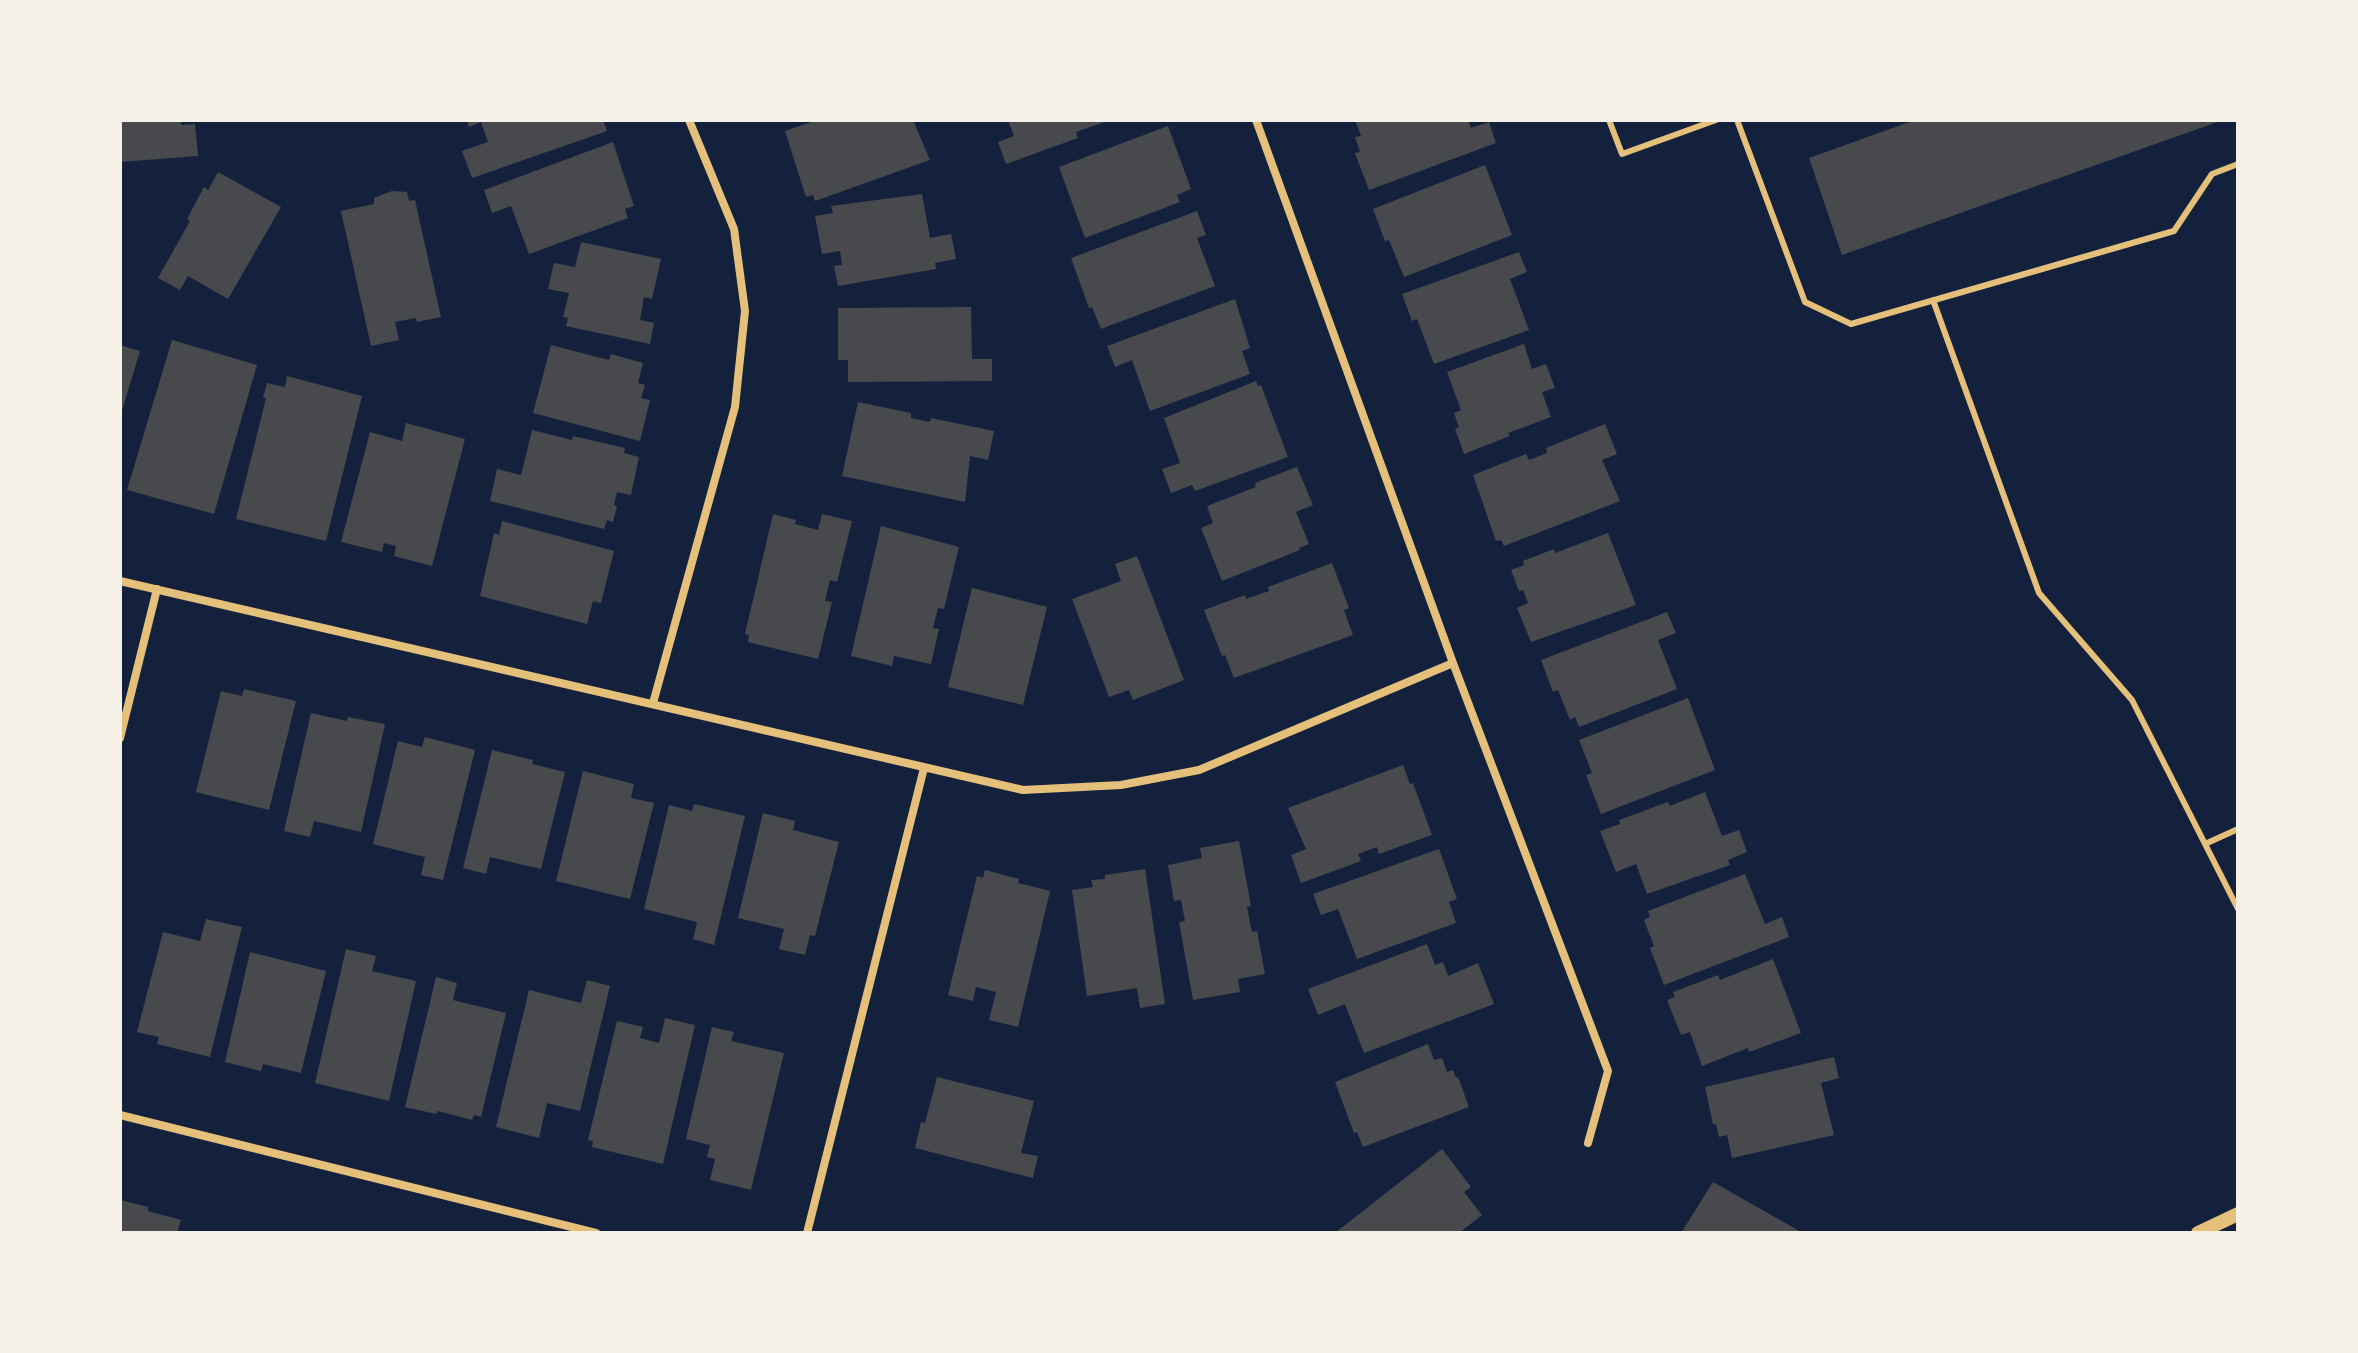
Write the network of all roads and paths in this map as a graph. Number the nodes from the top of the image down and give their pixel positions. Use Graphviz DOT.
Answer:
graph roads {
  1 [pos="689,120"];
  2 [pos="1256,120"];
  3 [pos="1609,120"];
  4 [pos="1716,120"];
  5 [pos="1737,120"];
  6 [pos="2238,164"];
  7 [pos="1933,300"];
  8 [pos="120,581"];
  9 [pos="157,589"];
  10 [pos="1453,663"];
  11 [pos="653,703"];
  12 [pos="120,738"];
  13 [pos="924,768"];
  14 [pos="2238,829"];
  15 [pos="2205,844"];
  16 [pos="2238,909"];
  17 [pos="120,1115"];
  18 [pos="1588,1143"];
  19 [pos="2238,1214"];
  20 [pos="596,1233"];
  21 [pos="807,1233"];
  22 [pos="2198,1233"];
  1 -- 11 [label="street"];
  2 -- 10 [label="street"];
  3 -- 4 [label="lane"];
  5 -- 7 [label="lane"];
  6 -- 7 [label="lane"];
  7 -- 15 [label="lane"];
  8 -- 9 [label="street"];
  9 -- 11 [label="street"];
  9 -- 12 [label="street"];
  10 -- 13 [label="street"];
  10 -- 18 [label="street"];
  11 -- 13 [label="street"];
  13 -- 21 [label="street"];
  14 -- 15 [label="lane"];
  15 -- 16 [label="lane"];
  17 -- 20 [label="street"];
  19 -- 22 [label="street"];
}
